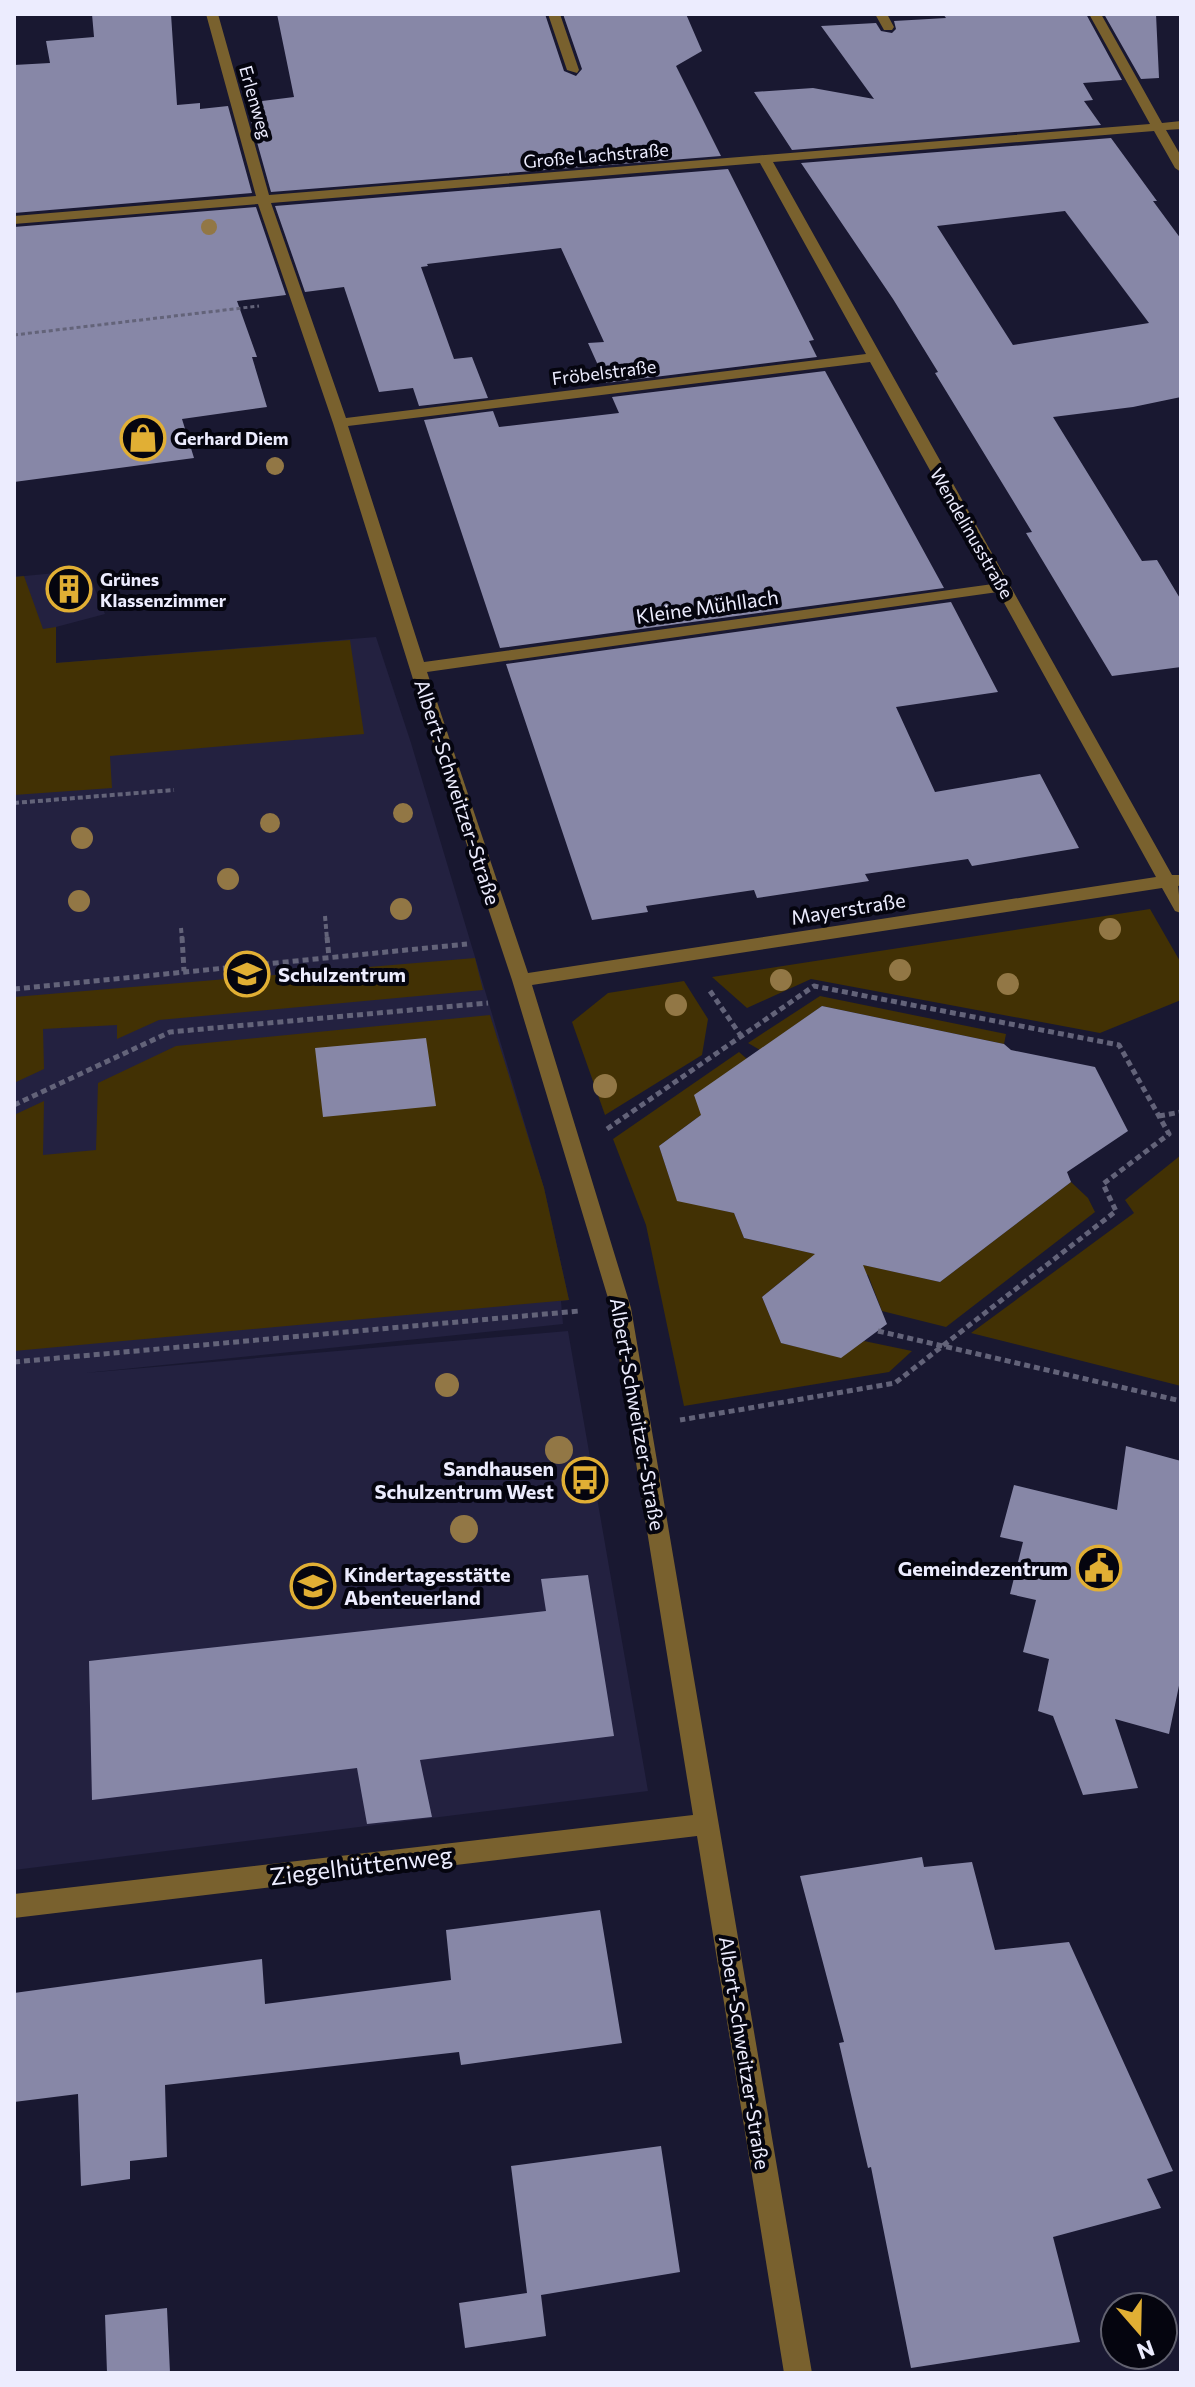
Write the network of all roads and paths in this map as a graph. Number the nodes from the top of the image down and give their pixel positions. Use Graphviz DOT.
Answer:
graph roads {
  1 [pos="212,14"];
  2 [pos="554,14"];
  3 [pos="881,14"];
  4 [pos="1095,14"];
  5 [pos="888,27"];
  6 [pos="573,70"];
  7 [pos="1181,125"];
  8 [pos="1159,128"];
  9 [pos="765,160"];
  10 [pos="1181,168"];
  11 [pos="264,201"];
  12 [pos="14,220"];
  13 [pos="299,301"];
  14 [pos="14,335"];
  15 [pos="872,357"];
  16 [pos="340,423"];
  17 [pos="1003,587"];
  18 [pos="417,668"];
  19 [pos="174,790"];
  20 [pos="14,803"];
  21 [pos="1174,880"];
  22 [pos="1181,907"];
  23 [pos="325,916"];
  24 [pos="181,928"];
  25 [pos="507,940"];
  26 [pos="685,955"];
  27 [pos="329,957"];
  28 [pos="184,971"];
  29 [pos="14,989"];
  30 [pos="523,990"];
  31 [pos="741,1036"];
  32 [pos="14,1105"];
  33 [pos="1181,1112"];
  34 [pos="1159,1116"];
  35 [pos="573,1152"];
  36 [pos="621,1308"];
  37 [pos="878,1331"];
  38 [pos="941,1345"];
  39 [pos="14,1362"];
  40 [pos="1181,1401"];
  41 [pos="643,1426"];
  42 [pos="707,1824"];
  43 [pos="14,1906"];
  44 [pos="798,2373"];
  1 -- 11 [label="street, Erlenweg"];
  2 -- 6 [label="street"];
  3 -- 5 [label="street"];
  4 -- 8 [label="street"];
  7 -- 8 [label="street, Große Lachstraße"];
  8 -- 9 [label="street, Große Lachstraße"];
  8 -- 10 [label="street"];
  9 -- 11 [label="street, Große Lachstraße"];
  9 -- 15 [label="street, Wendelinusstraße"];
  11 -- 12 [label="street, Große Lachstraße"];
  11 -- 13 [label="street, Albert-Schweitzer-Straße"];
  13 -- 14 [label="path"];
  13 -- 16 [label="street, Albert-Schweitzer-Straße"];
  15 -- 16 [label="street, Fröbelstraße"];
  15 -- 17 [label="street, Wendelinusstraße"];
  16 -- 18 [label="street, Albert-Schweitzer-Straße"];
  17 -- 18 [label="street, Kleine Mühllach"];
  17 -- 21 [label="street, Wendelinusstraße"];
  18 -- 25 [label="street, Albert-Schweitzer-Straße"];
  19 -- 20 [label="path"];
  21 -- 22 [label="street, Wendelinusstraße"];
  21 -- 26 [label="street, Mayerstraße"];
  23 -- 27 [label="path"];
  24 -- 28 [label="path"];
  25 -- 27 [label="path"];
  25 -- 30 [label="street, Albert-Schweitzer-Straße"];
  26 -- 30 [label="street, Mayerstraße"];
  26 -- 31 [label="path"];
  27 -- 28 [label="path"];
  28 -- 29 [label="path"];
  30 -- 32 [label="path"];
  30 -- 35 [label="street, Albert-Schweitzer-Straße"];
  31 -- 34 [label="path"];
  31 -- 35 [label="path"];
  33 -- 34 [label="path"];
  34 -- 38 [label="path"];
  35 -- 36 [label="street, Albert-Schweitzer-Straße"];
  36 -- 39 [label="path"];
  36 -- 41 [label="street, Albert-Schweitzer-Straße"];
  37 -- 38 [label="path"];
  38 -- 40 [label="path"];
  38 -- 41 [label="path"];
  41 -- 42 [label="street, Albert-Schweitzer-Straße"];
  42 -- 43 [label="street, Ziegelhüttenweg"];
  42 -- 44 [label="street, Albert-Schweitzer-Straße"];
}
